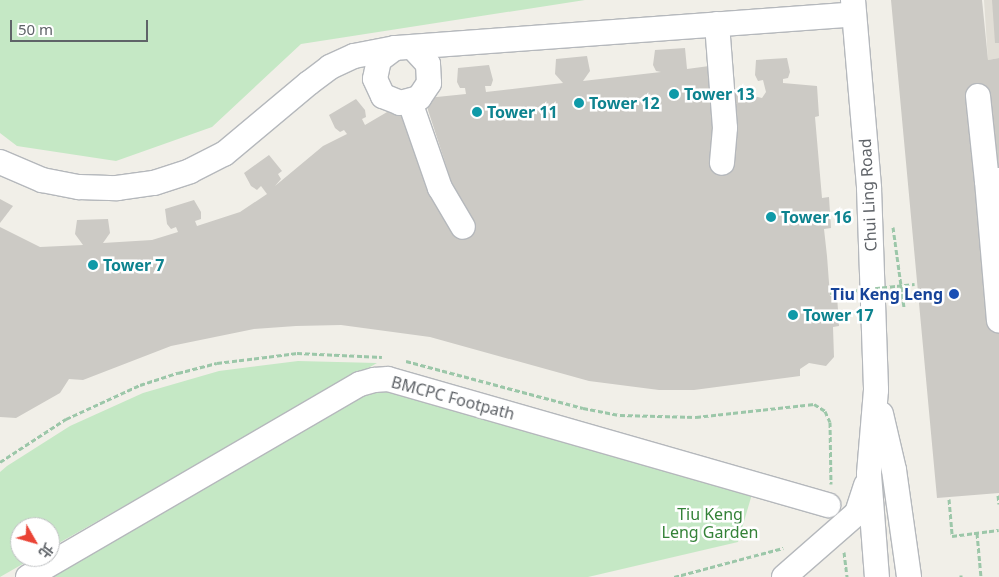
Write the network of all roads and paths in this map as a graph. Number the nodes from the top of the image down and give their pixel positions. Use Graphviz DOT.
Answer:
graph roads {
  1 [pos="854,7"];
  2 [pos="717,24"];
  3 [pos="403,48"];
  4 [pos="978,96"];
  5 [pos="410,102"];
  6 [pos="0,162"];
  7 [pos="722,163"];
  8 [pos="993,181"];
  9 [pos="463,227"];
  10 [pos="915,284"];
  11 [pos="830,293"];
  12 [pos="999,320"];
  13 [pos="876,390"];
  14 [pos="869,474"];
  15 [pos="998,495"];
  16 [pos="949,499"];
  17 [pos="999,504"];
  18 [pos="828,505"];
  19 [pos="999,530"];
  20 [pos="977,533"];
  21 [pos="787,547"];
  22 [pos="28,577"];
  23 [pos="674,577"];
  24 [pos="784,577"];
  25 [pos="877,577"];
  26 [pos="909,577"];
  27 [pos="981,577"];
  1 -- 2 [label="street"];
  1 -- 13 [label="street, Chui Ling Road"];
  2 -- 3 [label="street"];
  2 -- 7 [label="street"];
  3 -- 5 [label="street"];
  3 -- 5 [label="street"];
  3 -- 6 [label="street"];
  4 -- 8 [label="street"];
  5 -- 9 [label="street"];
  8 -- 12 [label="street"];
  10 -- 11 [label="path, bridge"];
  13 -- 14 [label="street, Chui Ling Road"];
  13 -- 26 [label="street, Chui Ling Road"];
  14 -- 24 [label="street"];
  14 -- 25 [label="street, Chui Ling Road"];
  15 -- 17 [label="path"];
  16 -- 20 [label="path"];
  18 -- 22 [label="street, BMCPC Footpath"];
  19 -- 20 [label="path"];
  20 -- 27 [label="path"];
  21 -- 23 [label="path"];
}
